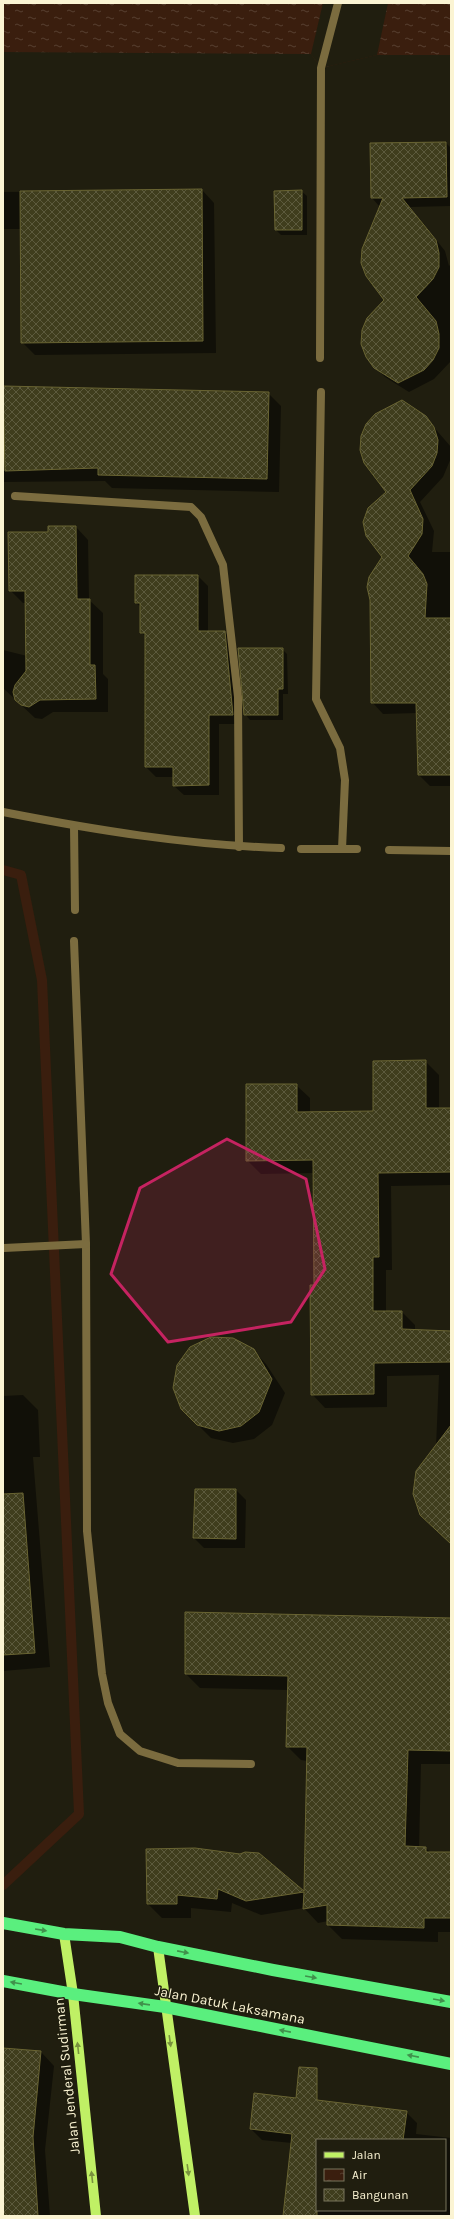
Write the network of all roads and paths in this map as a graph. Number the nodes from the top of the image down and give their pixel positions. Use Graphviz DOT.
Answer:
graph roads {
  1 [pos="338,3"];
  2 [pos="320,358"];
  3 [pos="321,392"];
  4 [pos="15,496"];
  5 [pos="3,812"];
  6 [pos="74,826"];
  7 [pos="239,847"];
  8 [pos="281,848"];
  9 [pos="301,849"];
  10 [pos="342,850"];
  11 [pos="357,850"];
  12 [pos="389,850"];
  13 [pos="451,851"];
  14 [pos="75,910"];
  15 [pos="74,941"];
  16 [pos="86,1244"];
  17 [pos="4,1248"];
  18 [pos="251,1764"];
  19 [pos="3,1924"];
  20 [pos="64,1934"];
  21 [pos="158,1947"];
  22 [pos="3,1981"];
  23 [pos="73,1994"];
  24 [pos="451,2002"];
  25 [pos="165,2007"];
  26 [pos="451,2064"];
  27 [pos="96,2216"];
  28 [pos="194,2216"];
  1 -- 2 [label="lane"];
  3 -- 10 [label="lane"];
  4 -- 7 [label="lane"];
  5 -- 6 [label="lane"];
  6 -- 7 [label="lane"];
  6 -- 14 [label="lane"];
  7 -- 8 [label="lane"];
  9 -- 10 [label="lane"];
  10 -- 11 [label="lane"];
  12 -- 13 [label="lane"];
  15 -- 16 [label="lane"];
  16 -- 17 [label="lane"];
  16 -- 18 [label="lane"];
  19 -- 20 [label="highway, one-way"];
  20 -- 21 [label="highway"];
  20 -- 23 [label="main road, Jalan Jenderal Sudirman"];
  21 -- 24 [label="highway, one-way"];
  21 -- 25 [label="main road"];
  23 -- 22 [label="highway, Jalan Datuk Laksamana, one-way"];
  25 -- 23 [label="highway, Jalan Datuk Laksamana, one-way"];
  27 -- 23 [label="main road, Jalan Jenderal Sudirman, one-way"];
  26 -- 25 [label="highway, Jalan Datuk Laksamana, one-way"];
  25 -- 28 [label="main road, one-way"];
}
